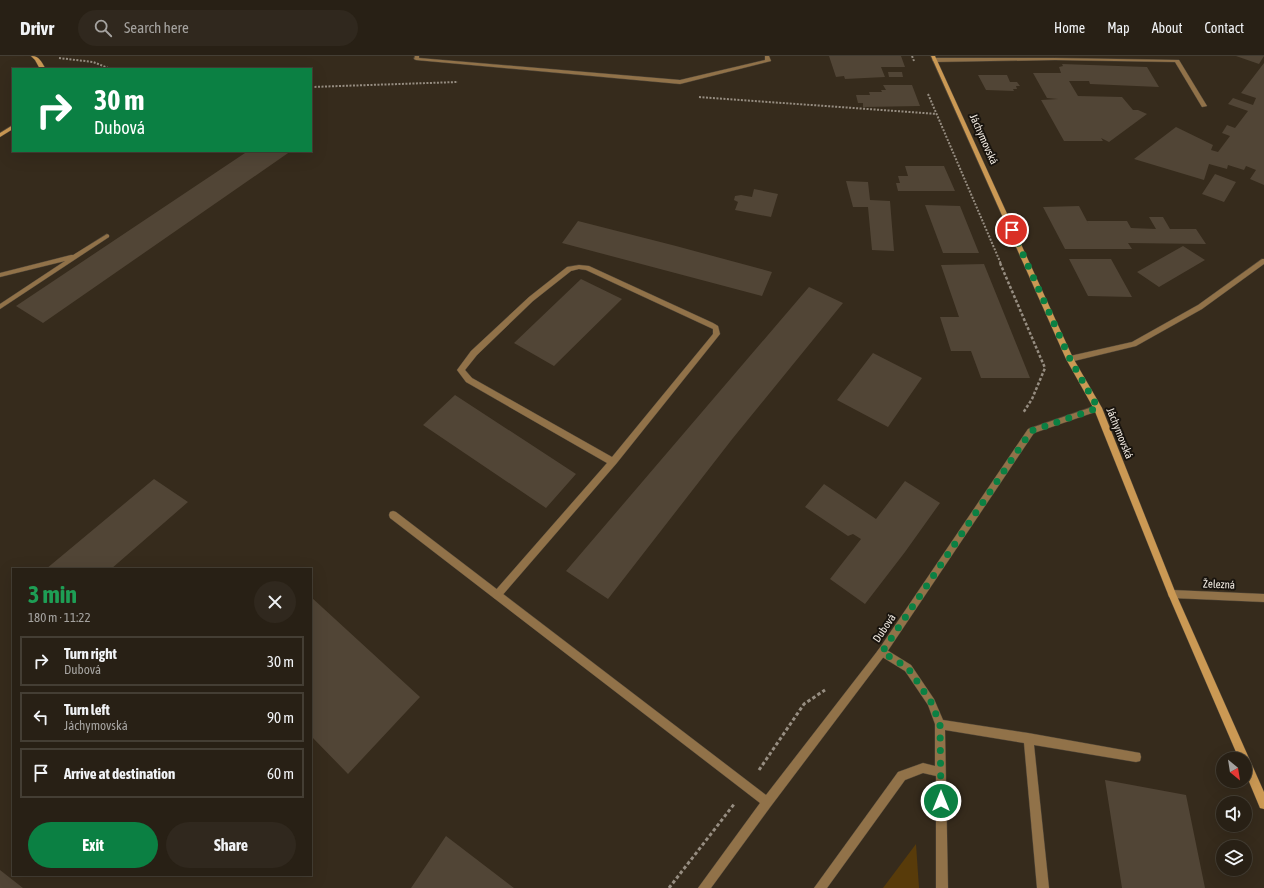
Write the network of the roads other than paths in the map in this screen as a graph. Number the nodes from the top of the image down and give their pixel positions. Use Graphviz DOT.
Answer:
graph roads {
  1 [pos="33,56"];
  2 [pos="417,56"];
  3 [pos="767,56"];
  4 [pos="934,58"];
  5 [pos="42,68"];
  6 [pos="1204,106"];
  7 [pos="12,128"];
  8 [pos="0,135"];
  9 [pos="107,236"];
  10 [pos="78,255"];
  11 [pos="1264,261"];
  12 [pos="0,275"];
  13 [pos="0,307"];
  14 [pos="1070,359"];
  15 [pos="1098,408"];
  16 [pos="613,462"];
  17 [pos="393,515"];
  18 [pos="1172,594"];
  19 [pos="497,595"];
  20 [pos="1264,598"];
  21 [pos="882,652"];
  22 [pos="940,724"];
  23 [pos="1028,738"];
  24 [pos="1241,752"];
  25 [pos="1136,757"];
  26 [pos="941,772"];
  27 [pos="1252,776"];
  28 [pos="767,802"];
  29 [pos="1264,804"];
  30 [pos="704,888"];
  31 [pos="820,888"];
  32 [pos="942,888"];
  33 [pos="1043,888"];
  1 -- 5 [label="street"];
  2 -- 3 [label="street"];
  4 -- 6 [label="street"];
  4 -- 14 [label="street, Jáchymovská"];
  7 -- 8 [label="street"];
  9 -- 10 [label="street"];
  10 -- 12 [label="street"];
  10 -- 13 [label="street"];
  11 -- 14 [label="street"];
  14 -- 15 [label="street, Jáchymovská"];
  15 -- 18 [label="street, Jáchymovská"];
  15 -- 21 [label="street, Dubová"];
  16 -- 16 [label="street"];
  16 -- 19 [label="street"];
  17 -- 19 [label="street"];
  18 -- 20 [label="street, Železná"];
  18 -- 24 [label="street, Jáchymovská"];
  19 -- 28 [label="street"];
  21 -- 22 [label="street"];
  21 -- 28 [label="street, Dubová"];
  22 -- 23 [label="street"];
  22 -- 26 [label="street"];
  23 -- 25 [label="street"];
  23 -- 33 [label="street"];
  26 -- 31 [label="street"];
  26 -- 32 [label="street"];
  27 -- 29 [label="street, Jáchymovská"];
  28 -- 30 [label="street, Dubová"];
}
